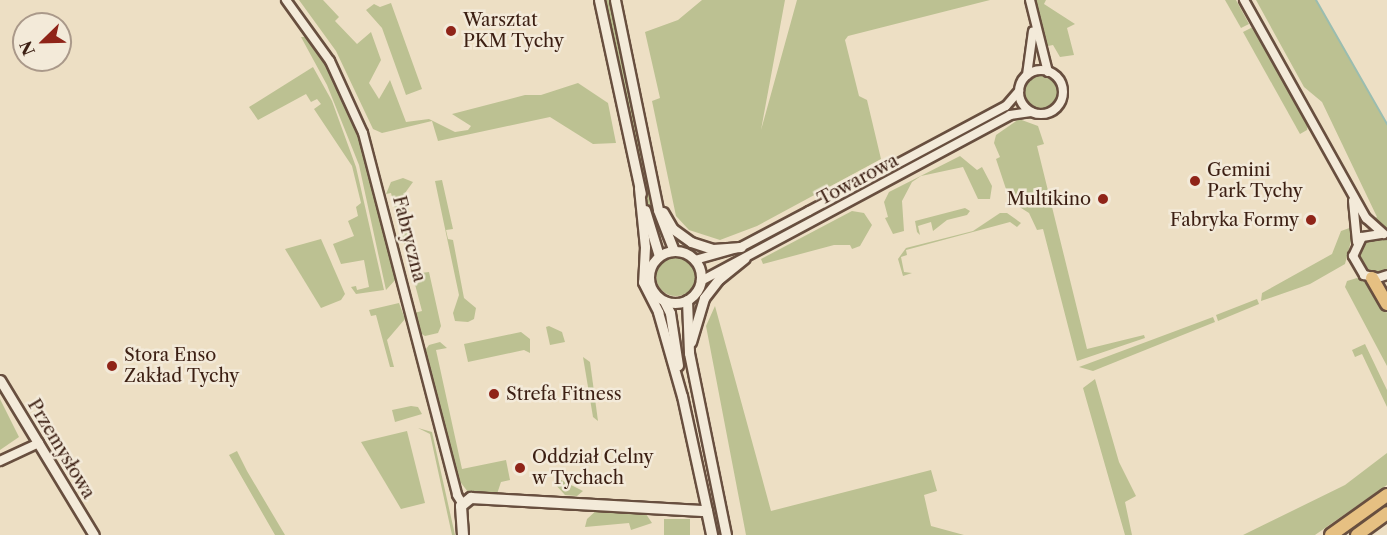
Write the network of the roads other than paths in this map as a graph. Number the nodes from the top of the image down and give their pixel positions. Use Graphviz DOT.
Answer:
graph roads {
  1 [pos="286,0"];
  2 [pos="599,0"];
  3 [pos="615,0"];
  4 [pos="1030,0"];
  5 [pos="1244,0"];
  6 [pos="1034,24"];
  7 [pos="1048,72"];
  8 [pos="1027,75"];
  9 [pos="1019,91"];
  10 [pos="1031,112"];
  11 [pos="639,188"];
  12 [pos="1352,193"];
  13 [pos="656,195"];
  14 [pos="1386,235"];
  15 [pos="1357,242"];
  16 [pos="741,247"];
  17 [pos="674,251"];
  18 [pos="659,256"];
  19 [pos="746,258"];
  20 [pos="695,260"];
  21 [pos="1387,275"];
  22 [pos="1372,278"];
  23 [pos="700,281"];
  24 [pos="687,300"];
  25 [pos="664,301"];
  26 [pos="1387,304"];
  27 [pos="689,354"];
  28 [pos="0,380"];
  29 [pos="682,396"];
  30 [pos="39,443"];
  31 [pos="0,461"];
  32 [pos="1387,495"];
  33 [pos="462,503"];
  34 [pos="707,511"];
  35 [pos="1387,513"];
  36 [pos="94,535"];
  37 [pos="463,535"];
  38 [pos="712,535"];
  39 [pos="726,535"];
  40 [pos="1331,535"];
  41 [pos="1357,535"];
  1 -- 33 [label="street, Fabryczna"];
  2 -- 11 [label="street"];
  3 -- 13 [label="street"];
  4 -- 6 [label="street"];
  5 -- 12 [label="street"];
  6 -- 7 [label="street"];
  6 -- 8 [label="street"];
  7 -- 8 [label="street"];
  7 -- 10 [label="street"];
  8 -- 9 [label="street"];
  9 -- 10 [label="street"];
  9 -- 16 [label="street, Towarowa"];
  10 -- 19 [label="street, Towarowa"];
  11 -- 18 [label="street"];
  11 -- 29 [label="street"];
  12 -- 14 [label="street"];
  12 -- 15 [label="street"];
  13 -- 16 [label="street"];
  13 -- 17 [label="street"];
  14 -- 15 [label="street"];
  15 -- 22 [label="street"];
  16 -- 20 [label="street, Towarowa"];
  17 -- 18 [label="street"];
  17 -- 20 [label="street"];
  18 -- 25 [label="street"];
  19 -- 23 [label="street, Towarowa"];
  19 -- 27 [label="street"];
  20 -- 23 [label="street"];
  21 -- 22 [label="street"];
  22 -- 26 [label="main road"];
  23 -- 24 [label="street"];
  24 -- 25 [label="street"];
  24 -- 27 [label="street"];
  25 -- 29 [label="street"];
  27 -- 39 [label="street"];
  28 -- 30 [label="street, Przemysłowa"];
  29 -- 34 [label="street"];
  30 -- 31 [label="street"];
  30 -- 36 [label="street, Przemysłowa"];
  32 -- 40 [label="main road"];
  33 -- 34 [label="main road"];
  33 -- 37 [label="main road, Fabryczna"];
  34 -- 38 [label="main road"];
  35 -- 41 [label="main road"];
}
